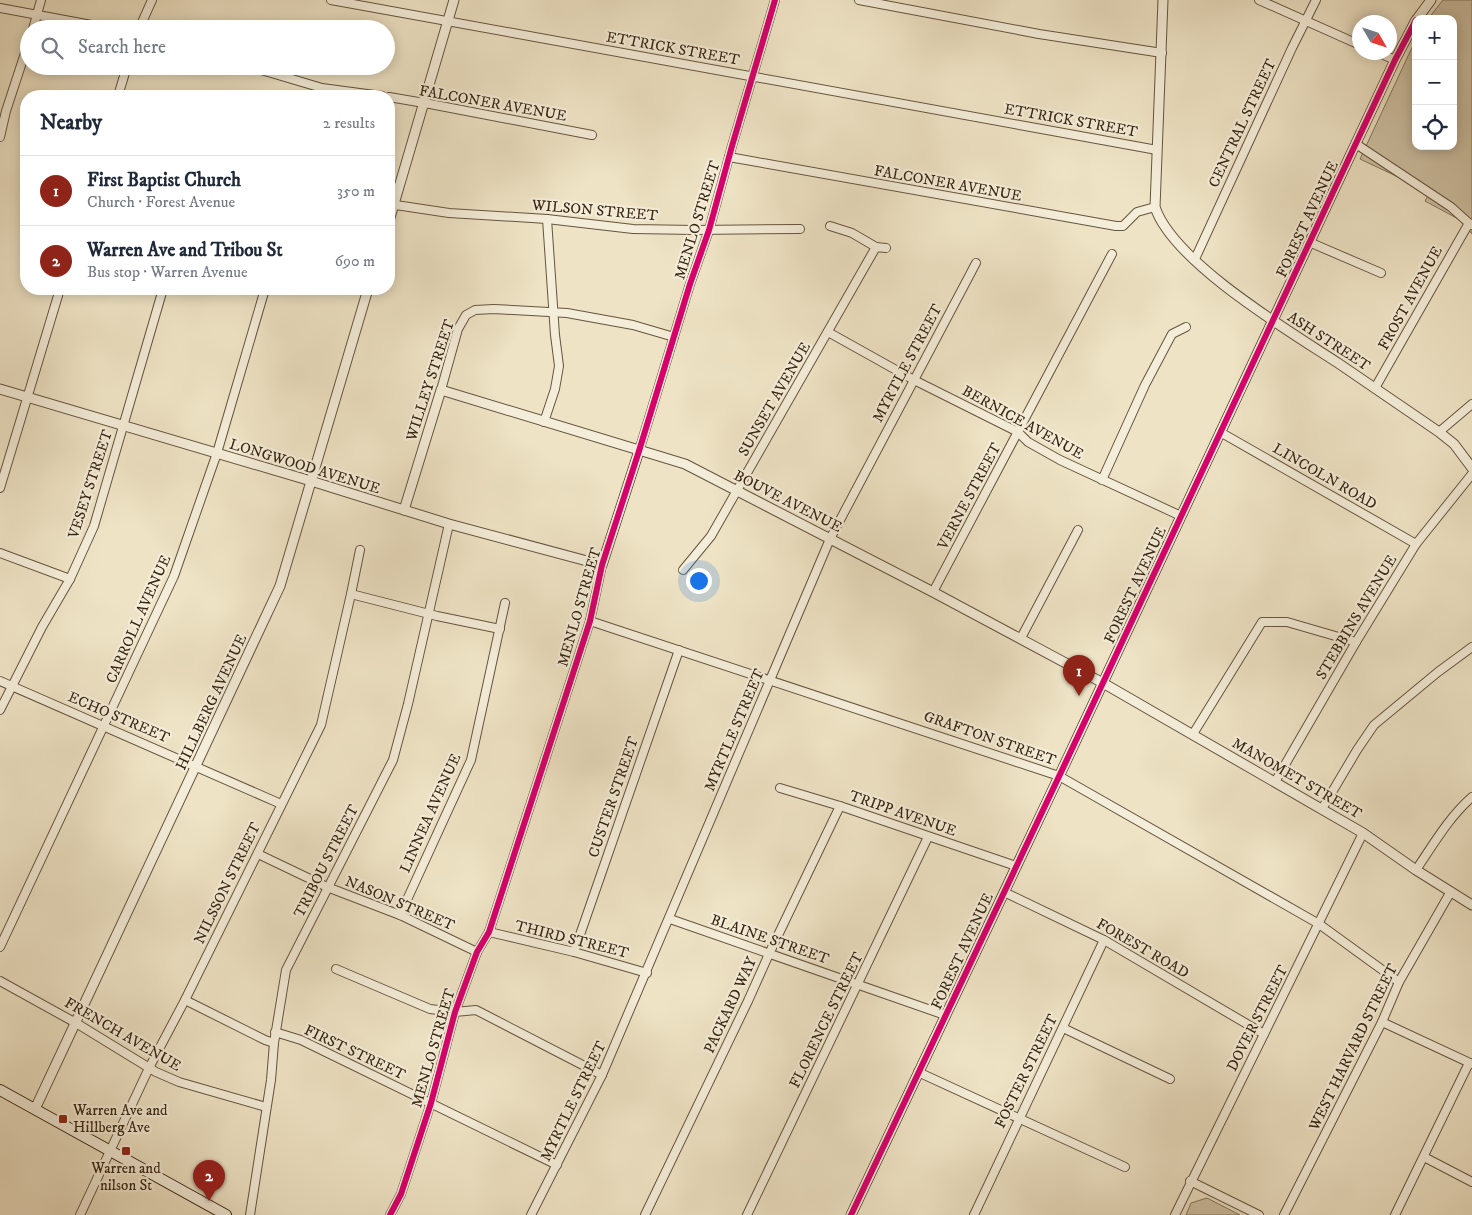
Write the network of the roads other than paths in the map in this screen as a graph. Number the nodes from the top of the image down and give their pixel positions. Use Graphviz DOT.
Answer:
graph roads {
  1 [pos="41,0"];
  2 [pos="152,0"];
  3 [pos="331,0"];
  4 [pos="454,0"];
  5 [pos="775,0"];
  6 [pos="859,0"];
  7 [pos="1163,0"];
  8 [pos="1259,0"];
  9 [pos="1316,0"];
  10 [pos="1431,0"];
  11 [pos="0,8"];
  12 [pos="37,15"];
  13 [pos="1420,15"];
  14 [pos="36,20"];
  15 [pos="64,20"];
  16 [pos="144,20"];
  17 [pos="1305,20"];
  18 [pos="447,22"];
  19 [pos="1412,28"];
  20 [pos="1352,41"];
  21 [pos="1162,53"];
  22 [pos="1397,56"];
  23 [pos="1395,60"];
  24 [pos="20,68"];
  25 [pos="124,75"];
  26 [pos="278,75"];
  27 [pos="754,77"];
  28 [pos="120,90"];
  29 [pos="337,90"];
  30 [pos="395,99"];
  31 [pos="424,103"];
  32 [pos="592,135"];
  33 [pos="0,137"];
  34 [pos="1356,144"];
  35 [pos="1157,150"];
  36 [pos="729,157"];
  37 [pos="395,192"];
  38 [pos="395,205"];
  39 [pos="1155,207"];
  40 [pos="547,220"];
  41 [pos="1470,224"];
  42 [pos="830,226"];
  43 [pos="800,229"];
  44 [pos="710,230"];
  45 [pos="1310,242"];
  46 [pos="876,247"];
  47 [pos="886,248"];
  48 [pos="1112,254"];
  49 [pos="1195,259"];
  50 [pos="976,262"];
  51 [pos="1381,272"];
  52 [pos="58,295"];
  53 [pos="161,295"];
  54 [pos="263,295"];
  55 [pos="366,295"];
  56 [pos="553,311"];
  57 [pos="1273,321"];
  58 [pos="1186,327"];
  59 [pos="828,332"];
  60 [pos="674,337"];
  61 [pos="914,380"];
  62 [pos="1375,388"];
  63 [pos="0,389"];
  64 [pos="441,390"];
  65 [pos="28,397"];
  66 [pos="1472,404"];
  67 [pos="544,422"];
  68 [pos="123,425"];
  69 [pos="1018,432"];
  70 [pos="1220,432"];
  71 [pos="1439,432"];
  72 [pos="639,451"];
  73 [pos="216,453"];
  74 [pos="1472,468"];
  75 [pos="1472,474"];
  76 [pos="1102,480"];
  77 [pos="311,481"];
  78 [pos="0,488"];
  79 [pos="737,490"];
  80 [pos="404,510"];
  81 [pos="1181,516"];
  82 [pos="449,524"];
  83 [pos="1078,530"];
  84 [pos="830,539"];
  85 [pos="1416,544"];
  86 [pos="360,550"];
  87 [pos="0,553"];
  88 [pos="602,564"];
  89 [pos="683,570"];
  90 [pos="70,579"];
  91 [pos="933,592"];
  92 [pos="351,594"];
  93 [pos="505,603"];
  94 [pos="428,614"];
  95 [pos="590,621"];
  96 [pos="500,629"];
  97 [pos="1021,638"];
  98 [pos="1356,642"];
  99 [pos="1472,647"];
  100 [pos="679,650"];
  101 [pos="0,680"];
  102 [pos="770,680"];
  103 [pos="1102,683"];
  104 [pos="12,686"];
  105 [pos="0,710"];
  106 [pos="104,726"];
  107 [pos="1193,734"];
  108 [pos="197,766"];
  109 [pos="1059,776"];
  110 [pos="1275,782"];
  111 [pos="780,788"];
  112 [pos="1472,797"];
  113 [pos="281,804"];
  114 [pos="840,806"];
  115 [pos="1322,809"];
  116 [pos="1363,833"];
  117 [pos="928,837"];
  118 [pos="258,854"];
  119 [pos="1016,866"];
  120 [pos="1416,870"];
  121 [pos="327,887"];
  122 [pos="1004,892"];
  123 [pos="1450,893"];
  124 [pos="1472,906"];
  125 [pos="400,915"];
  126 [pos="670,919"];
  127 [pos="1319,924"];
  128 [pos="489,932"];
  129 [pos="1104,940"];
  130 [pos="0,947"];
  131 [pos="477,952"];
  132 [pos="574,952"];
  133 [pos="769,954"];
  134 [pos="336,969"];
  135 [pos="647,972"];
  136 [pos="0,981"];
  137 [pos="1399,982"];
  138 [pos="858,984"];
  139 [pos="185,1000"];
  140 [pos="456,1012"];
  141 [pos="945,1015"];
  142 [pos="1382,1022"];
  143 [pos="76,1023"];
  144 [pos="1063,1028"];
  145 [pos="276,1032"];
  146 [pos="1264,1034"];
  147 [pos="274,1043"];
  148 [pos="1470,1063"];
  149 [pos="149,1068"];
  150 [pos="918,1072"];
  151 [pos="602,1075"];
  152 [pos="1170,1079"];
  153 [pos="0,1090"];
  154 [pos="431,1102"];
  155 [pos="266,1108"];
  156 [pos="35,1109"];
  157 [pos="1019,1118"];
  158 [pos="110,1150"];
  159 [pos="1424,1157"];
  160 [pos="557,1164"];
  161 [pos="1125,1167"];
  162 [pos="1190,1181"];
  163 [pos="1472,1182"];
  164 [pos="80,1215"];
  165 [pos="226,1215"];
  166 [pos="250,1215"];
  167 [pos="390,1215"];
  168 [pos="531,1215"];
  169 [pos="645,1215"];
  170 [pos="747,1215"];
  171 [pos="851,1215"];
  172 [pos="974,1215"];
  173 [pos="1175,1215"];
  174 [pos="1258,1215"];
  175 [pos="1284,1215"];
  176 [pos="1396,1215"];
  1 -- 12 [label="street"];
  2 -- 16 [label="street"];
  3 -- 18 [label="street, ETTRICK STREET"];
  4 -- 18 [label="street"];
  5 -- 27 [label="street, MENLO STREET"];
  6 -- 21 [label="street"];
  7 -- 21 [label="street, ASH STREET"];
  8 -- 17 [label="street"];
  9 -- 17 [label="street, CENTRAL STREET"];
  10 -- 13 [label="street, FOREST AVENUE"];
  11 -- 12 [label="street"];
  12 -- 14 [label="street"];
  12 -- 15 [label="street"];
  17 -- 20 [label="street"];
  17 -- 49 [label="street, CENTRAL STREET"];
  18 -- 27 [label="street, ETTRICK STREET"];
  18 -- 31 [label="street"];
  19 -- 22 [label="street, FOREST AVENUE"];
  21 -- 35 [label="street, ASH STREET"];
  23 -- 34 [label="street, FOREST AVENUE"];
  24 -- 33 [label="street"];
  25 -- 28 [label="street"];
  26 -- 29 [label="street"];
  27 -- 35 [label="street, ETTRICK STREET"];
  27 -- 36 [label="street, MENLO STREET"];
  30 -- 31 [label="street, FALCONER AVENUE"];
  31 -- 32 [label="street, FALCONER AVENUE"];
  31 -- 37 [label="street"];
  34 -- 41 [label="street"];
  34 -- 45 [label="street, FOREST AVENUE"];
  35 -- 39 [label="street, ASH STREET"];
  36 -- 39 [label="street, FALCONER AVENUE"];
  36 -- 44 [label="street, MENLO STREET"];
  38 -- 40 [label="street, WILSON STREET"];
  39 -- 49 [label="street, ASH STREET"];
  40 -- 44 [label="street, WILSON STREET"];
  40 -- 56 [label="street"];
  41 -- 62 [label="street, FROST AVENUE"];
  42 -- 46 [label="street"];
  43 -- 44 [label="street, WILSON STREET"];
  44 -- 60 [label="street, MENLO STREET"];
  45 -- 51 [label="street"];
  45 -- 57 [label="street, FOREST AVENUE"];
  46 -- 47 [label="street"];
  46 -- 59 [label="street, SUNSET AVENUE"];
  48 -- 69 [label="street, VERNE STREET"];
  49 -- 57 [label="street, ASH STREET"];
  50 -- 61 [label="street, MYRTLE STREET"];
  52 -- 65 [label="street"];
  53 -- 68 [label="street, VESEY STREET"];
  54 -- 73 [label="street, CARROLL AVENUE"];
  55 -- 77 [label="street, HILLBERG AVENUE"];
  56 -- 60 [label="street"];
  56 -- 64 [label="street, WILLEY STREET"];
  56 -- 67 [label="street"];
  57 -- 62 [label="street, ASH STREET"];
  57 -- 70 [label="street, FOREST AVENUE"];
  58 -- 76 [label="street"];
  59 -- 61 [label="street, BERNICE AVENUE"];
  59 -- 79 [label="street, SUNSET AVENUE"];
  60 -- 72 [label="street, MENLO STREET"];
  61 -- 69 [label="street, BERNICE AVENUE"];
  61 -- 84 [label="street, MYRTLE STREET"];
  62 -- 71 [label="street, ASH STREET"];
  63 -- 65 [label="street, LONGWOOD AVENUE"];
  64 -- 67 [label="street, BOUVE AVENUE"];
  64 -- 80 [label="street, WILLEY STREET"];
  65 -- 68 [label="street, LONGWOOD AVENUE"];
  65 -- 78 [label="street"];
  66 -- 71 [label="street"];
  67 -- 72 [label="street, BOUVE AVENUE"];
  68 -- 73 [label="street, LONGWOOD AVENUE"];
  68 -- 90 [label="street, VESEY STREET"];
  69 -- 76 [label="street, BERNICE AVENUE"];
  69 -- 91 [label="street, VERNE STREET"];
  70 -- 81 [label="street, FOREST AVENUE"];
  70 -- 85 [label="street, LINCOLN ROAD"];
  71 -- 74 [label="street, ASH STREET"];
  72 -- 79 [label="street, BOUVE AVENUE"];
  72 -- 88 [label="street, MENLO STREET"];
  73 -- 77 [label="street, LONGWOOD AVENUE"];
  73 -- 106 [label="street, CARROLL AVENUE"];
  75 -- 85 [label="street, STEBBINS AVENUE"];
  76 -- 81 [label="street, BERNICE AVENUE"];
  77 -- 80 [label="street, LONGWOOD AVENUE"];
  77 -- 108 [label="street, HILLBERG AVENUE"];
  79 -- 84 [label="street, BOUVE AVENUE"];
  79 -- 89 [label="street, SUNSET AVENUE"];
  80 -- 82 [label="street, LONGWOOD AVENUE"];
  81 -- 103 [label="street, FOREST AVENUE"];
  82 -- 88 [label="street, LONGWOOD AVENUE"];
  82 -- 94 [label="street, TRIBOU STREET"];
  83 -- 97 [label="street"];
  84 -- 91 [label="street, BOUVE AVENUE"];
  84 -- 102 [label="street, MYRTLE STREET"];
  85 -- 98 [label="street, STEBBINS AVENUE"];
  86 -- 92 [label="street, NILSSON STREET"];
  87 -- 90 [label="street"];
  88 -- 95 [label="street, MENLO STREET"];
  90 -- 104 [label="street, VESEY STREET"];
  91 -- 97 [label="street, BOUVE AVENUE"];
  92 -- 94 [label="street"];
  92 -- 113 [label="street, NILSSON STREET"];
  93 -- 96 [label="street, LINNEA AVENUE"];
  94 -- 96 [label="street"];
  94 -- 121 [label="street, TRIBOU STREET"];
  95 -- 100 [label="street, GRAFTON STREET"];
  95 -- 128 [label="street, MENLO STREET"];
  96 -- 125 [label="street, LINNEA AVENUE"];
  97 -- 103 [label="street, BOUVE AVENUE"];
  98 -- 107 [label="street"];
  98 -- 110 [label="street, STEBBINS AVENUE"];
  99 -- 115 [label="street"];
  100 -- 102 [label="street, GRAFTON STREET"];
  100 -- 132 [label="street, CUSTER STREET"];
  101 -- 104 [label="street, ECHO STREET"];
  102 -- 109 [label="street, GRAFTON STREET"];
  102 -- 126 [label="street, MYRTLE STREET"];
  103 -- 107 [label="street, MANOMET STREET"];
  103 -- 109 [label="street, FOREST AVENUE"];
  104 -- 105 [label="street, VESEY STREET"];
  104 -- 106 [label="street, ECHO STREET"];
  106 -- 108 [label="street, ECHO STREET"];
  106 -- 130 [label="street, CARROLL AVENUE"];
  107 -- 110 [label="street, MANOMET STREET"];
  108 -- 113 [label="street, ECHO STREET"];
  108 -- 143 [label="street, HILLBERG AVENUE"];
  109 -- 119 [label="street, FOREST AVENUE"];
  109 -- 127 [label="street, GRAFTON STREET"];
  110 -- 115 [label="street, MANOMET STREET"];
  111 -- 114 [label="street, TRIPP AVENUE"];
  112 -- 120 [label="street"];
  113 -- 118 [label="street, NILSSON STREET"];
  114 -- 117 [label="street, TRIPP AVENUE"];
  114 -- 133 [label="street, PACKARD WAY"];
  115 -- 116 [label="street, MANOMET STREET"];
  116 -- 120 [label="street, MANOMET STREET"];
  116 -- 127 [label="street, DOVER STREET"];
  117 -- 119 [label="street, TRIPP AVENUE"];
  117 -- 138 [label="street, FLORENCE STREET"];
  118 -- 121 [label="street, NASON STREET"];
  118 -- 139 [label="street, NILSSON STREET"];
  119 -- 122 [label="street, FOREST AVENUE"];
  120 -- 123 [label="street, MANOMET STREET"];
  121 -- 125 [label="street, NASON STREET"];
  121 -- 145 [label="street, TRIBOU STREET"];
  122 -- 129 [label="street, FOREST ROAD"];
  122 -- 141 [label="street, FOREST AVENUE"];
  123 -- 124 [label="street, MANOMET STREET"];
  123 -- 137 [label="street, WEST HARVARD STREET"];
  125 -- 131 [label="street, NASON STREET"];
  126 -- 133 [label="street, BLAINE STREET"];
  126 -- 135 [label="street, MYRTLE STREET"];
  127 -- 137 [label="street, GRAFTON STREET"];
  127 -- 146 [label="street, DOVER STREET"];
  128 -- 131 [label="street, MENLO STREET"];
  128 -- 132 [label="street, THIRD STREET"];
  129 -- 144 [label="street, FOSTER STREET"];
  129 -- 146 [label="street, FOREST ROAD"];
  131 -- 140 [label="street, MENLO STREET"];
  132 -- 135 [label="street, THIRD STREET"];
  133 -- 138 [label="street, BLAINE STREET"];
  133 -- 169 [label="street, PACKARD WAY"];
  134 -- 140 [label="street"];
  135 -- 151 [label="street, MYRTLE STREET"];
  136 -- 143 [label="street, FRENCH AVENUE"];
  137 -- 142 [label="street, WEST HARVARD STREET"];
  138 -- 141 [label="street, BLAINE STREET"];
  138 -- 170 [label="street, FLORENCE STREET"];
  139 -- 147 [label="street"];
  139 -- 149 [label="street, NILSSON STREET"];
  140 -- 151 [label="street"];
  140 -- 154 [label="street, MENLO STREET"];
  141 -- 150 [label="street, FOREST AVENUE"];
  142 -- 148 [label="street"];
  142 -- 175 [label="street, WEST HARVARD STREET"];
  143 -- 149 [label="street, FRENCH AVENUE"];
  143 -- 156 [label="street, HILLBERG AVENUE"];
  144 -- 152 [label="street"];
  144 -- 157 [label="street, FOSTER STREET"];
  145 -- 147 [label="street, TRIBOU STREET"];
  145 -- 154 [label="street, FIRST STREET"];
  146 -- 162 [label="street, DOVER STREET"];
  147 -- 155 [label="street, TRIBOU STREET"];
  148 -- 159 [label="street"];
  149 -- 155 [label="street, FRENCH AVENUE"];
  149 -- 158 [label="street, NILSSON STREET"];
  150 -- 157 [label="street"];
  150 -- 171 [label="street, FOREST AVENUE"];
  151 -- 160 [label="street, MYRTLE STREET"];
  153 -- 156 [label="main road"];
  154 -- 160 [label="street, FIRST STREET"];
  154 -- 167 [label="street, MENLO STREET"];
  155 -- 166 [label="street, TRIBOU STREET"];
  156 -- 158 [label="main road"];
  157 -- 161 [label="street"];
  157 -- 172 [label="street, FOSTER STREET"];
  158 -- 164 [label="street, NILSSON STREET"];
  158 -- 165 [label="main road"];
  159 -- 163 [label="street"];
  159 -- 176 [label="street"];
  160 -- 168 [label="street, MYRTLE STREET"];
  162 -- 173 [label="street, DOVER STREET"];
  162 -- 174 [label="street"];
}
